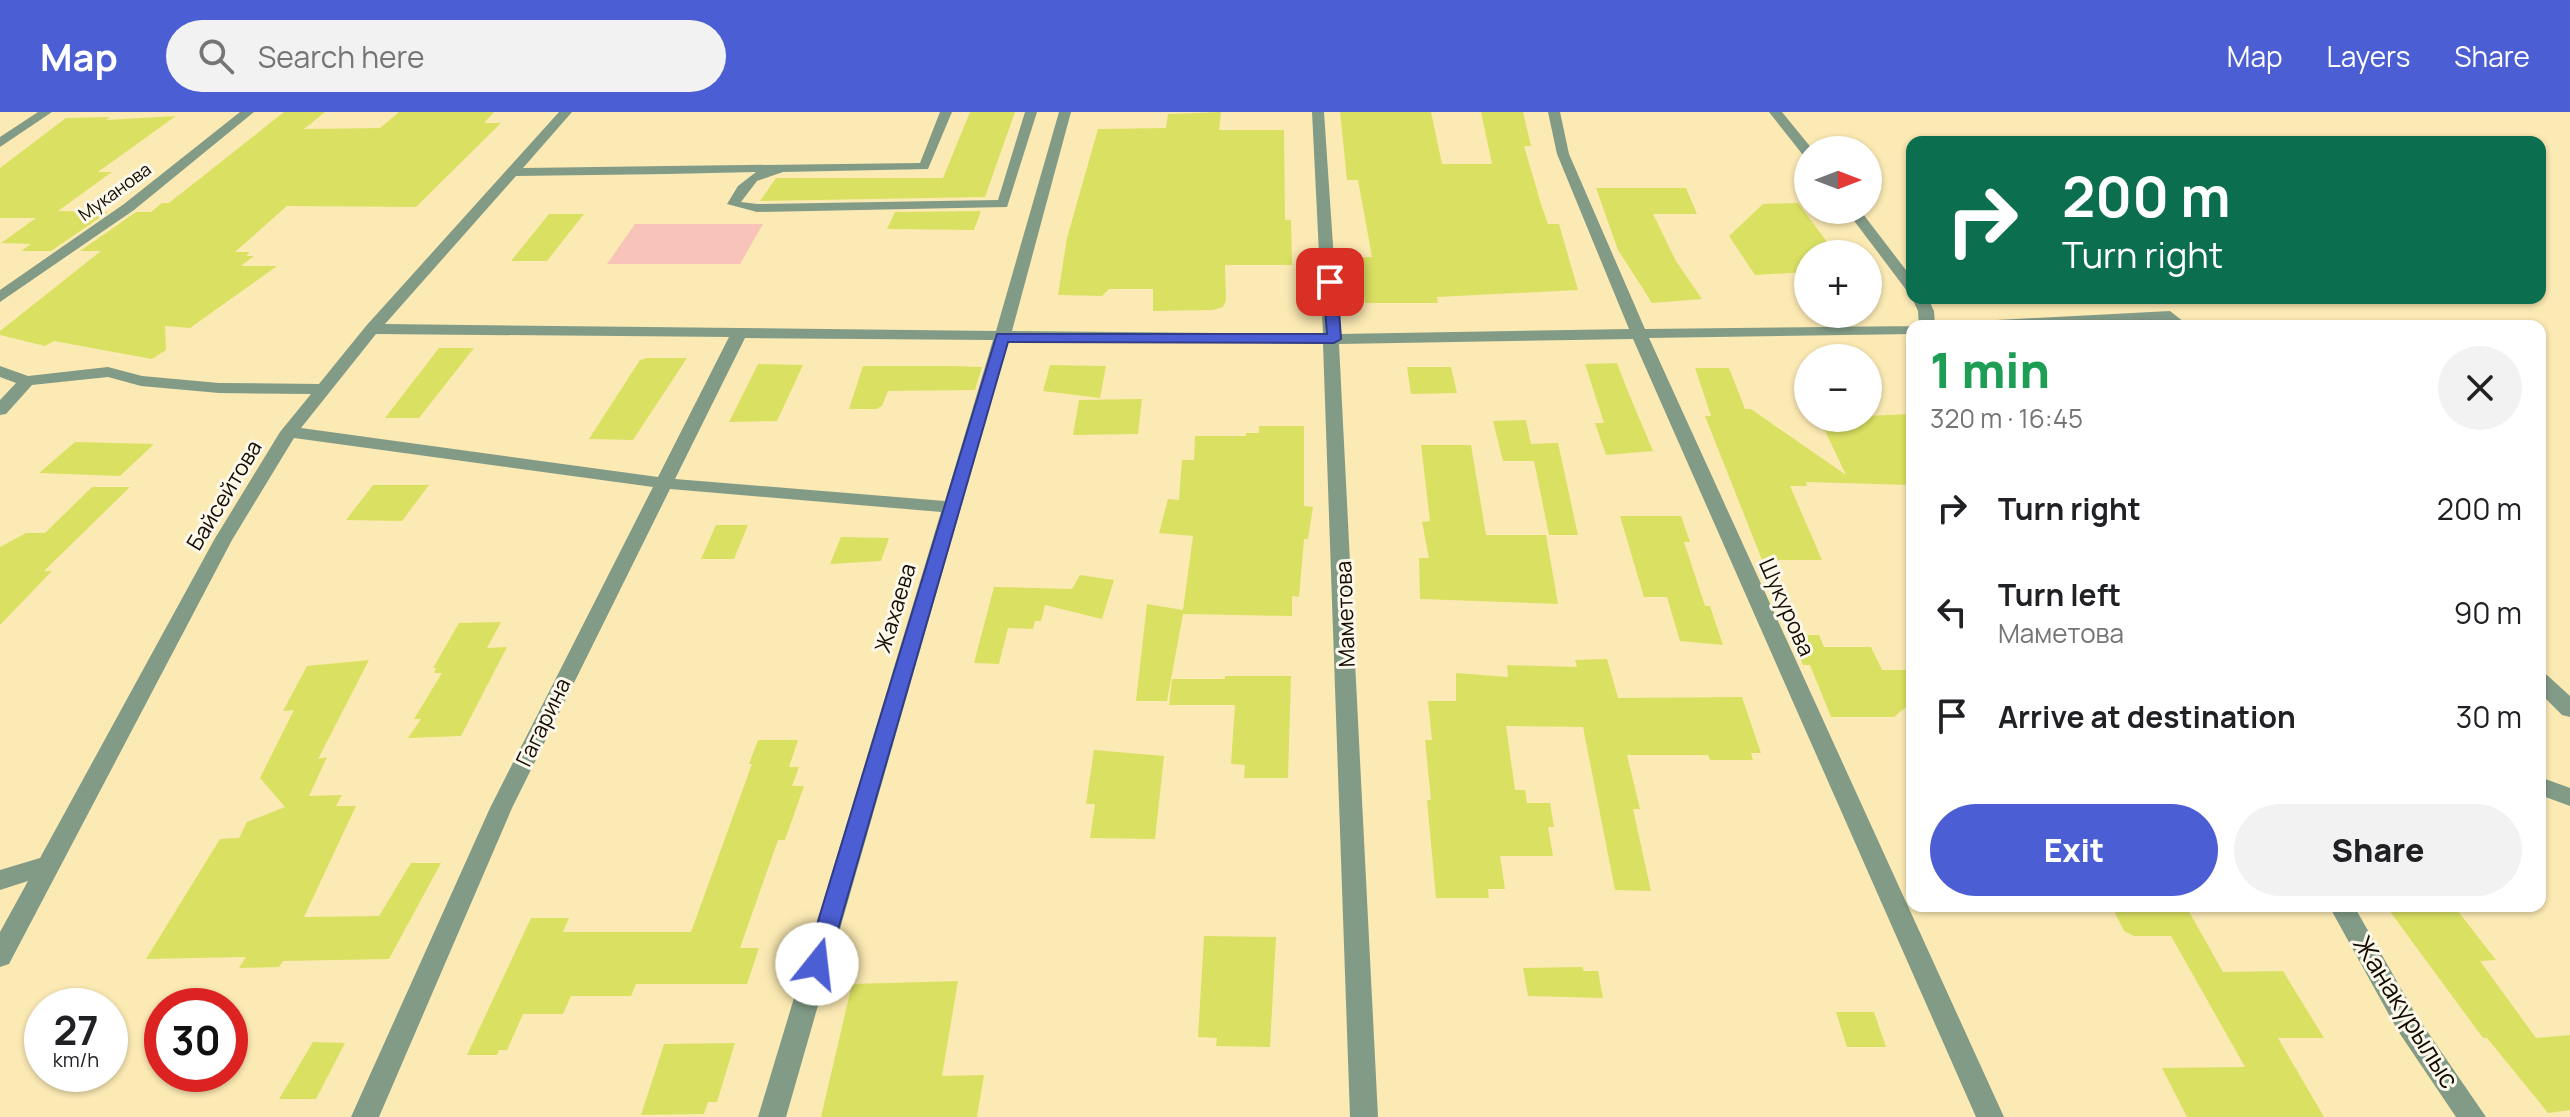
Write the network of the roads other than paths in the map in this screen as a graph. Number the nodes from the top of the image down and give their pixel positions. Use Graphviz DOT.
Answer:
graph roads {
  1 [pos="46,112"];
  2 [pos="248,112"];
  3 [pos="566,112"];
  4 [pos="946,112"];
  5 [pos="1031,112"];
  6 [pos="1065,112"];
  7 [pos="1318,112"];
  8 [pos="1554,112"];
  9 [pos="1775,112"];
  10 [pos="1795,136"];
  11 [pos="0,143"];
  12 [pos="784,168"];
  13 [pos="668,170"];
  14 [pos="512,172"];
  15 [pos="1864,224"];
  16 [pos="1906,280"];
  17 [pos="0,297"];
  18 [pos="2093,320"];
  19 [pos="2174,320"];
  20 [pos="372,329"];
  21 [pos="1906,329"];
  22 [pos="1638,331"];
  23 [pos="738,335"];
  24 [pos="1002,337"];
  25 [pos="1334,339"];
  26 [pos="0,371"];
  27 [pos="27,381"];
  28 [pos="322,389"];
  29 [pos="0,410"];
  30 [pos="289,432"];
  31 [pos="661,483"];
  32 [pos="950,507"];
  33 [pos="2546,686"];
  34 [pos="2570,709"];
  35 [pos="2546,788"];
  36 [pos="2570,797"];
  37 [pos="49,865"];
  38 [pos="0,880"];
  39 [pos="2344,912"];
  40 [pos="0,956"];
  41 [pos="365,1117"];
  42 [pos="772,1117"];
  43 [pos="1364,1117"];
  44 [pos="1990,1117"];
  45 [pos="2472,1117"];
  1 -- 11 [label="street"];
  2 -- 17 [label="street, Муканова"];
  3 -- 14 [label="street, Байсейтова"];
  4 -- 12 [label="lane"];
  5 -- 12 [label="lane"];
  6 -- 24 [label="street, Жахаева"];
  7 -- 25 [label="street, Маметова"];
  8 -- 22 [label="street, Шукурова"];
  9 -- 10 [label="street"];
  12 -- 13 [label="lane"];
  13 -- 14 [label="street"];
  14 -- 20 [label="street, Байсейтова"];
  15 -- 16 [label="street"];
  18 -- 19 [label="street"];
  20 -- 23 [label="street"];
  20 -- 28 [label="street, Байсейтова"];
  21 -- 22 [label="street"];
  22 -- 25 [label="street"];
  22 -- 44 [label="street, Шукурова"];
  23 -- 24 [label="street"];
  23 -- 31 [label="street, Гагарина"];
  24 -- 25 [label="street"];
  24 -- 32 [label="street, Жахаева"];
  25 -- 43 [label="street, Маметова"];
  26 -- 27 [label="street"];
  27 -- 28 [label="street"];
  27 -- 29 [label="street"];
  28 -- 30 [label="street, Байсейтова"];
  30 -- 31 [label="street"];
  30 -- 37 [label="street, Байсейтова"];
  31 -- 32 [label="street"];
  31 -- 41 [label="street, Гагарина"];
  32 -- 42 [label="street, Жахаева"];
  33 -- 34 [label="street"];
  35 -- 36 [label="street"];
  37 -- 38 [label="street"];
  37 -- 40 [label="street, Байсейтова"];
  39 -- 45 [label="street, Жанакурылыс"];
}
